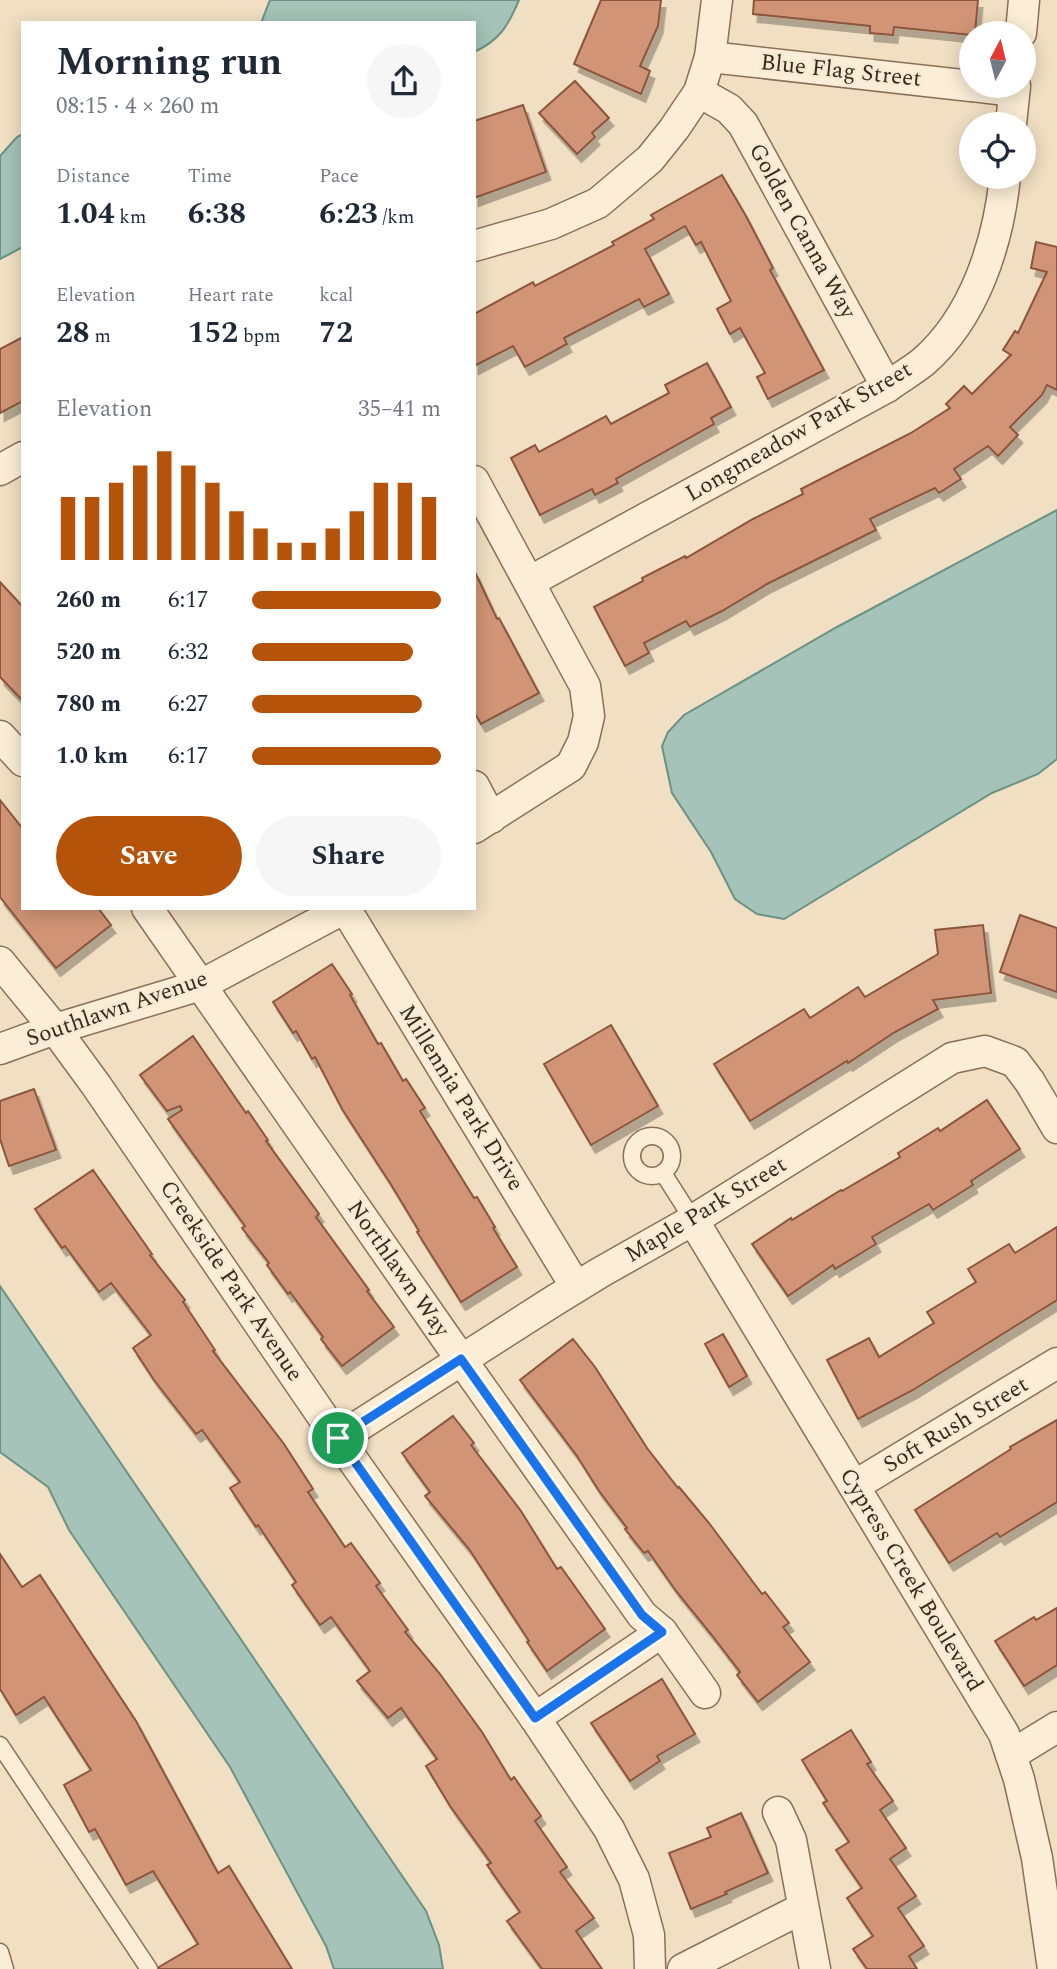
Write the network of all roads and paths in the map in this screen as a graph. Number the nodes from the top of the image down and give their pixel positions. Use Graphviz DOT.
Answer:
graph roads {
  1 [pos="717,0"];
  2 [pos="1024,0"];
  3 [pos="1022,21"];
  4 [pos="710,57"];
  5 [pos="959,85"];
  6 [pos="699,92"];
  7 [pos="1004,189"];
  8 [pos="476,245"];
  9 [pos="887,387"];
  10 [pos="21,458"];
  11 [pos="0,470"];
  12 [pos="476,485"];
  13 [pos="529,582"];
  14 [pos="0,736"];
  15 [pos="21,759"];
  16 [pos="476,794"];
  17 [pos="483,823"];
  18 [pos="148,910"];
  19 [pos="341,910"];
  20 [pos="346,910"];
  21 [pos="0,962"];
  22 [pos="201,985"];
  23 [pos="55,1029"];
  24 [pos="0,1049"];
  25 [pos="1057,1128"];
  26 [pos="663,1173"];
  27 [pos="693,1220"];
  28 [pos="576,1287"];
  29 [pos="461,1359"];
  30 [pos="1057,1363"];
  31 [pos="338,1438"];
  32 [pos="855,1486"];
  33 [pos="662,1632"];
  34 [pos="705,1693"];
  35 [pos="535,1718"];
  36 [pos="1057,1727"];
  37 [pos="0,1745"];
  38 [pos="1011,1755"];
  39 [pos="778,1812"];
  40 [pos="803,1908"];
  41 [pos="0,1952"];
  42 [pos="5,1969"];
  43 [pos="149,1969"];
  44 [pos="650,1969"];
  45 [pos="683,1969"];
  46 [pos="815,1969"];
  47 [pos="1052,1969"];
  1 -- 4 [label="street"];
  2 -- 3 [label="street"];
  4 -- 5 [label="street, Blue Flag Street"];
  4 -- 6 [label="street"];
  6 -- 8 [label="street"];
  6 -- 9 [label="street, Golden Canna Way"];
  7 -- 9 [label="street, Longmeadow Park Street"];
  9 -- 13 [label="street, Longmeadow Park Street"];
  10 -- 11 [label="street"];
  12 -- 13 [label="street"];
  13 -- 17 [label="street"];
  14 -- 15 [label="street"];
  16 -- 17 [label="street"];
  18 -- 22 [label="street, Northlawn Way"];
  19 -- 22 [label="street, Southlawn Avenue"];
  20 -- 28 [label="street, Millennia Park Drive"];
  21 -- 23 [label="street, Creekside Park Avenue"];
  22 -- 23 [label="street, Southlawn Avenue"];
  22 -- 29 [label="street, Northlawn Way"];
  23 -- 24 [label="street, Southlawn Avenue"];
  23 -- 31 [label="street, Creekside Park Avenue"];
  25 -- 27 [label="street, Maple Park Street"];
  26 -- 27 [label="lane"];
  27 -- 28 [label="street, Maple Park Street"];
  27 -- 32 [label="street, Cypress Creek Boulevard"];
  28 -- 29 [label="street, Maple Park Street"];
  29 -- 31 [label="street, Maple Park Street"];
  29 -- 33 [label="street, Northlawn Way"];
  30 -- 32 [label="street, Soft Rush Street"];
  31 -- 35 [label="street, Creekside Park Avenue"];
  32 -- 38 [label="street, Cypress Creek Boulevard"];
  33 -- 34 [label="street, Northlawn Way"];
  33 -- 35 [label="street"];
  35 -- 44 [label="street, Creekside Park Avenue"];
  36 -- 38 [label="street"];
  37 -- 43 [label="lane"];
  38 -- 47 [label="street, Cypress Creek Boulevard"];
  39 -- 40 [label="street"];
  40 -- 45 [label="street"];
  40 -- 46 [label="street"];
  41 -- 42 [label="lane"];
}
